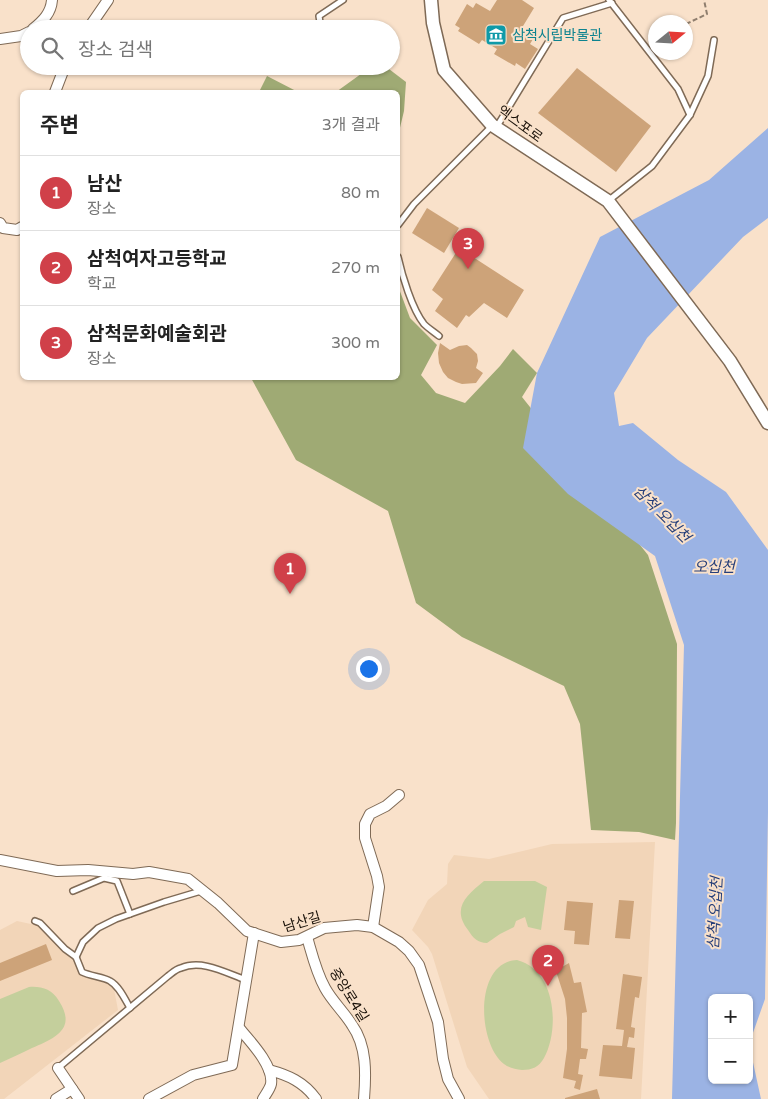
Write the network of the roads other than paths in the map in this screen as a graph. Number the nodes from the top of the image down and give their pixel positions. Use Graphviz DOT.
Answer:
graph roads {
  1 [pos="52,0"];
  2 [pos="108,0"];
  3 [pos="343,0"];
  4 [pos="430,0"];
  5 [pos="611,2"];
  6 [pos="43,20"];
  7 [pos="94,20"];
  8 [pos="320,20"];
  9 [pos="20,36"];
  10 [pos="0,40"];
  11 [pos="714,40"];
  12 [pos="62,75"];
  13 [pos="56,90"];
  14 [pos="690,115"];
  15 [pos="494,127"];
  16 [pos="608,201"];
  17 [pos="400,222"];
  18 [pos="0,223"];
  19 [pos="20,228"];
  20 [pos="400,266"];
  21 [pos="439,336"];
  22 [pos="768,423"];
  23 [pos="399,795"];
  24 [pos="0,860"];
  25 [pos="106,875"];
  26 [pos="203,890"];
  27 [pos="73,891"];
  28 [pos="130,914"];
  29 [pos="35,921"];
  30 [pos="373,927"];
  31 [pos="254,933"];
  32 [pos="307,937"];
  33 [pos="76,957"];
  34 [pos="247,980"];
  35 [pos="130,1008"];
  36 [pos="239,1028"];
  37 [pos="58,1068"];
  38 [pos="268,1070"];
  39 [pos="72,1089"];
  40 [pos="56,1099"];
  41 [pos="79,1099"];
  42 [pos="149,1099"];
  43 [pos="263,1099"];
  44 [pos="316,1099"];
  45 [pos="364,1099"];
  46 [pos="460,1099"];
  1 -- 6 [label="street"];
  2 -- 7 [label="street"];
  3 -- 8 [label="lane"];
  4 -- 15 [label="street, 엑스포로"];
  5 -- 14 [label="lane"];
  5 -- 15 [label="lane"];
  9 -- 10 [label="street"];
  11 -- 14 [label="lane"];
  12 -- 13 [label="street"];
  14 -- 16 [label="lane"];
  15 -- 16 [label="street, 엑스포로"];
  15 -- 17 [label="lane"];
  16 -- 22 [label="street, 엑스포로"];
  18 -- 19 [label="street"];
  20 -- 21 [label="lane"];
  23 -- 30 [label="street"];
  24 -- 25 [label="street, 남산길"];
  25 -- 26 [label="street, 남산길"];
  25 -- 27 [label="lane"];
  25 -- 28 [label="lane"];
  26 -- 28 [label="lane"];
  26 -- 31 [label="street, 남산길"];
  28 -- 33 [label="lane"];
  29 -- 33 [label="lane"];
  30 -- 32 [label="street, 남산길"];
  30 -- 46 [label="street, 남산길"];
  31 -- 32 [label="street, 남산길"];
  31 -- 34 [label="street"];
  32 -- 45 [label="street, 중앙로4길"];
  33 -- 35 [label="lane"];
  34 -- 35 [label="lane"];
  34 -- 36 [label="street"];
  35 -- 37 [label="lane"];
  36 -- 38 [label="street"];
  36 -- 42 [label="street"];
  37 -- 39 [label="street"];
  38 -- 43 [label="street"];
  38 -- 44 [label="street"];
  39 -- 40 [label="street"];
  39 -- 41 [label="street"];
}
